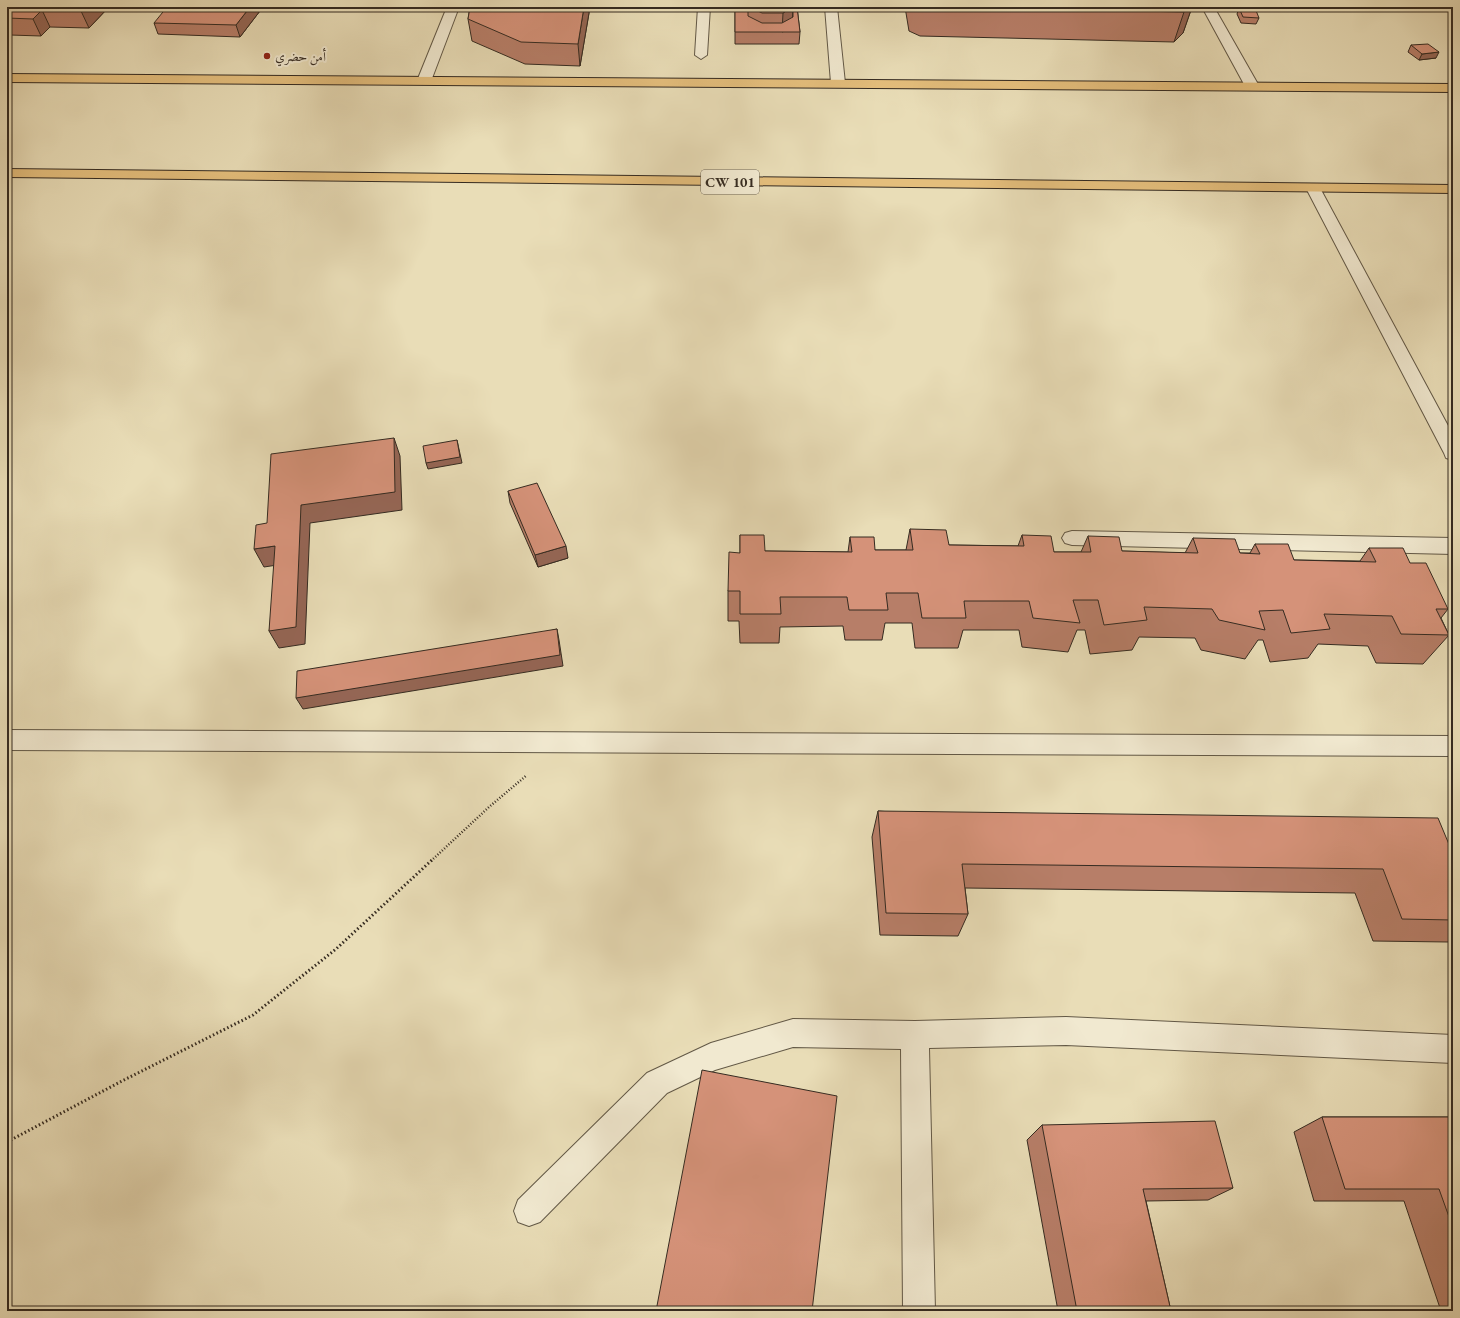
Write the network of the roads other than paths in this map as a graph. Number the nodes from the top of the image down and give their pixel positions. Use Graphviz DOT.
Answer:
graph roads {
  1 [pos="453,7"];
  2 [pos="704,7"];
  3 [pos="831,7"];
  4 [pos="1208,7"];
  5 [pos="701,55"];
  6 [pos="7,78"];
  7 [pos="424,81"];
  8 [pos="838,84"];
  9 [pos="1252,86"];
  10 [pos="1453,88"];
  11 [pos="7,173"];
  12 [pos="1313,188"];
  13 [pos="1453,189"];
  14 [pos="1453,453"];
  15 [pos="1072,538"];
  16 [pos="1453,546"];
  17 [pos="7,740"];
  18 [pos="1453,746"];
  19 [pos="915,1035"];
  20 [pos="1453,1049"];
  21 [pos="529,1211"];
  22 [pos="919,1311"];
  1 -- 7 [label="street"];
  2 -- 5 [label="street"];
  3 -- 8 [label="street"];
  4 -- 9 [label="street"];
  6 -- 7 [label="main road"];
  7 -- 8 [label="main road"];
  8 -- 9 [label="main road"];
  9 -- 10 [label="main road"];
  11 -- 12 [label="main road, CW 101"];
  12 -- 13 [label="main road, CW 101"];
  12 -- 14 [label="street"];
  15 -- 16 [label="street"];
  17 -- 18 [label="street"];
  19 -- 20 [label="street"];
  19 -- 21 [label="street"];
  19 -- 22 [label="street"];
}
